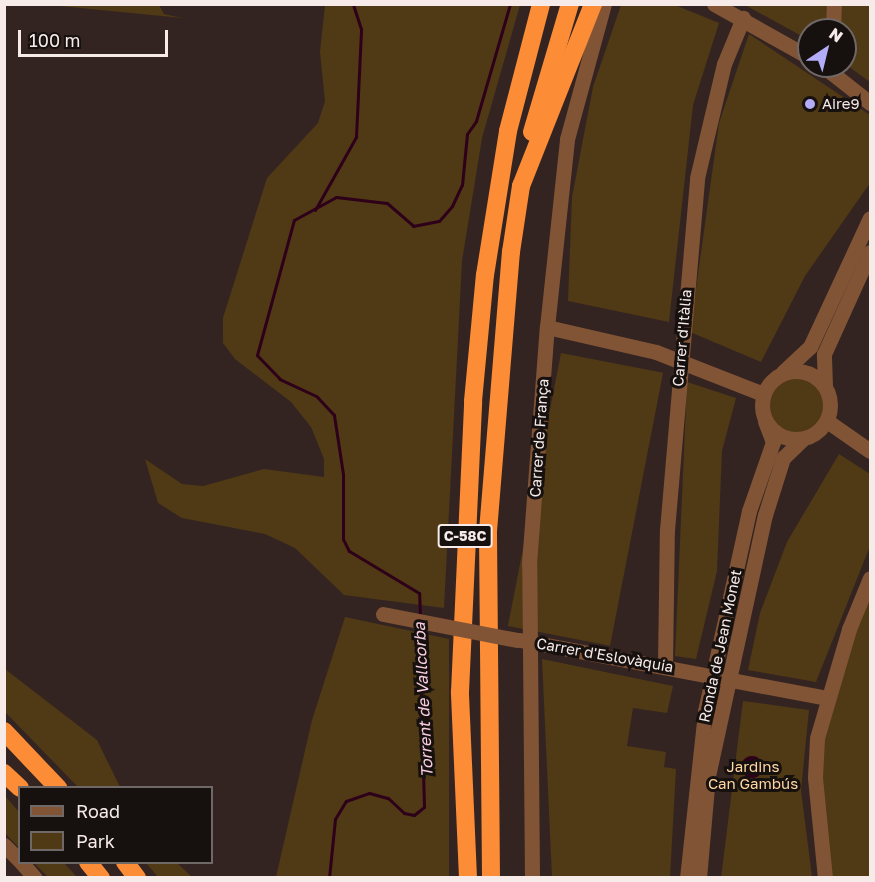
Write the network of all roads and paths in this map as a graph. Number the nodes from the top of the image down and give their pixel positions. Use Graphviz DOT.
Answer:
graph roads {
  1 [pos="570,4"];
  2 [pos="593,4"];
  3 [pos="604,4"];
  4 [pos="714,4"];
  5 [pos="542,10"];
  6 [pos="743,18"];
  7 [pos="797,50"];
  8 [pos="838,78"];
  9 [pos="870,103"];
  10 [pos="521,186"];
  11 [pos="870,218"];
  12 [pos="870,252"];
  13 [pos="547,327"];
  14 [pos="680,360"];
  15 [pos="782,373"];
  16 [pos="825,386"];
  17 [pos="763,394"];
  18 [pos="765,421"];
  19 [pos="826,421"];
  20 [pos="803,439"];
  21 [pos="870,451"];
  22 [pos="870,578"];
  23 [pos="382,614"];
  24 [pos="523,641"];
  25 [pos="665,665"];
  26 [pos="712,673"];
  27 [pos="728,676"];
  28 [pos="827,698"];
  29 [pos="4,731"];
  30 [pos="4,773"];
  31 [pos="18,786"];
  32 [pos="56,786"];
  33 [pos="4,845"];
  34 [pos="18,860"];
  35 [pos="22,864"];
  36 [pos="90,864"];
  37 [pos="126,864"];
  38 [pos="35,878"];
  39 [pos="101,878"];
  40 [pos="137,878"];
  41 [pos="468,878"];
  42 [pos="491,878"];
  43 [pos="532,878"];
  44 [pos="687,878"];
  45 [pos="699,878"];
  46 [pos="825,878"];
  1 -- 10 [label="highway, C-58C"];
  2 -- 10 [label="highway"];
  3 -- 13 [label="street, Carrer de França"];
  4 -- 6 [label="street"];
  5 -- 41 [label="highway, C-58C"];
  6 -- 7 [label="street"];
  6 -- 14 [label="street, Carrer d'Itàlia"];
  8 -- 9 [label="street"];
  10 -- 42 [label="highway, C-58C"];
  11 -- 15 [label="street"];
  12 -- 16 [label="street"];
  13 -- 14 [label="street"];
  13 -- 24 [label="street, Carrer de França"];
  14 -- 17 [label="street"];
  14 -- 25 [label="street, Carrer d'Itàlia"];
  15 -- 16 [label="street"];
  15 -- 17 [label="street"];
  16 -- 19 [label="street"];
  17 -- 18 [label="street"];
  18 -- 20 [label="street"];
  18 -- 26 [label="street, Ronda de Jean Monet"];
  19 -- 20 [label="street"];
  19 -- 21 [label="street"];
  20 -- 27 [label="street, Ronda de Jean Monet"];
  22 -- 28 [label="street"];
  23 -- 24 [label="street, Carrer d'Eslovàquia, bridge"];
  24 -- 25 [label="street, Carrer d'Eslovàquia"];
  24 -- 43 [label="street, Carrer de França"];
  25 -- 26 [label="street, Carrer d'Eslovàquia"];
  26 -- 27 [label="street, Carrer d'Eslovàquia"];
  26 -- 44 [label="street, Ronda de Jean Monet"];
  27 -- 28 [label="street, Carrer d'Eslovàquia"];
  27 -- 45 [label="street, Ronda de Jean Monet"];
  28 -- 46 [label="street"];
  29 -- 32 [label="highway"];
  30 -- 31 [label="highway"];
  33 -- 34 [label="street"];
  35 -- 38 [label="street"];
  36 -- 39 [label="highway"];
  37 -- 40 [label="highway"];
}
